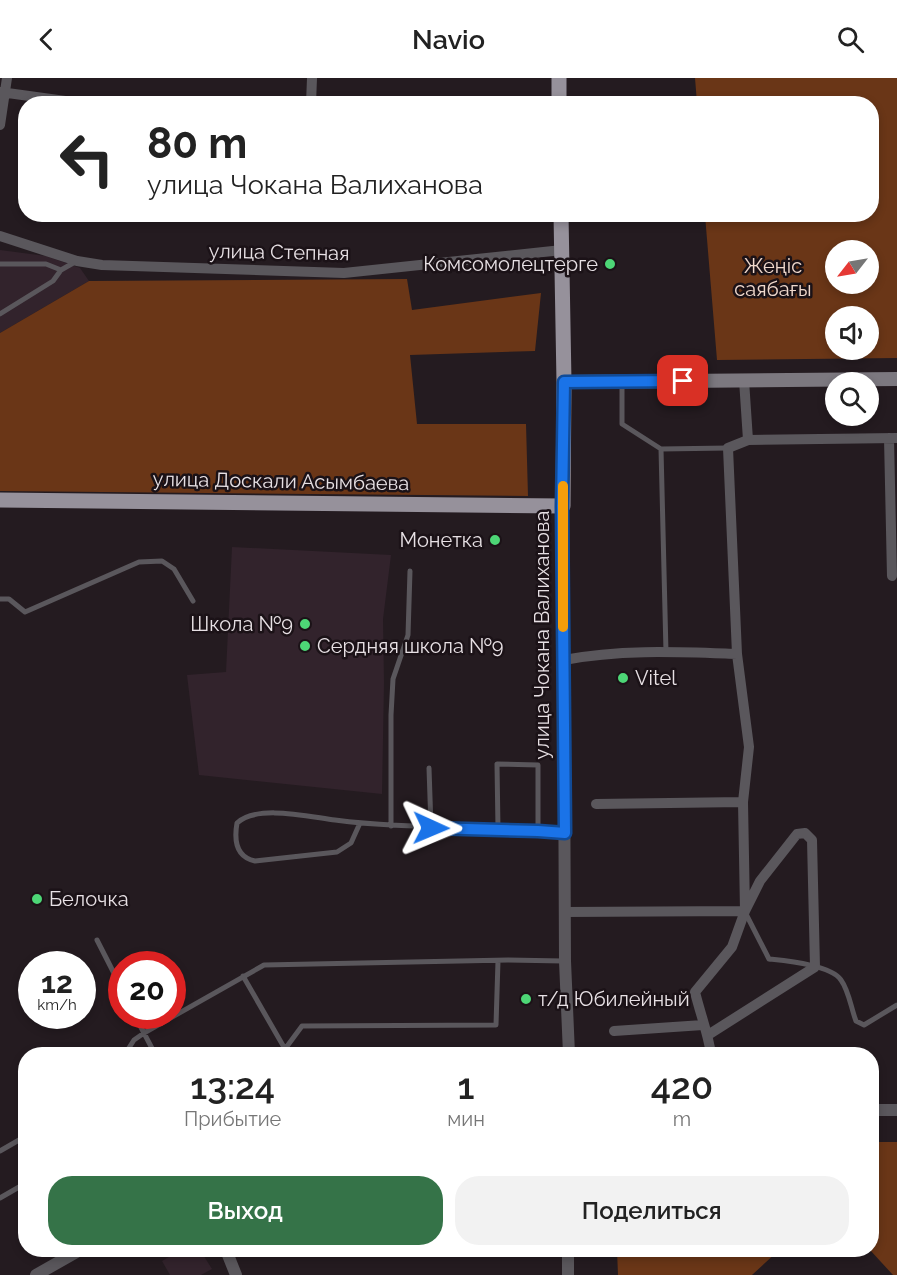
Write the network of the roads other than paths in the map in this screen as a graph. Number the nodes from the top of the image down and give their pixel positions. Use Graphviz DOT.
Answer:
graph roads {
  1 [pos="7,78"];
  2 [pos="312,78"];
  3 [pos="559,78"];
  4 [pos="2,93"];
  5 [pos="25,96"];
  6 [pos="311,96"];
  7 [pos="559,96"];
  8 [pos="0,125"];
  9 [pos="561,222"];
  10 [pos="0,236"];
  11 [pos="562,250"];
  12 [pos="77,261"];
  13 [pos="0,264"];
  14 [pos="61,270"];
  15 [pos="0,314"];
  16 [pos="897,379"];
  17 [pos="621,381"];
  18 [pos="744,381"];
  19 [pos="564,382"];
  20 [pos="893,438"];
  21 [pos="748,440"];
  22 [pos="728,448"];
  23 [pos="660,449"];
  24 [pos="0,500"];
  25 [pos="562,506"];
  26 [pos="410,571"];
  27 [pos="892,576"];
  28 [pos="0,599"];
  29 [pos="193,601"];
  30 [pos="666,652"];
  31 [pos="736,654"];
  32 [pos="564,660"];
  33 [pos="429,768"];
  34 [pos="743,802"];
  35 [pos="596,804"];
  36 [pos="360,824"];
  37 [pos="391,826"];
  38 [pos="431,828"];
  39 [pos="498,829"];
  40 [pos="538,831"];
  41 [pos="565,833"];
  42 [pos="745,910"];
  43 [pos="565,912"];
  44 [pos="97,940"];
  45 [pos="108,961"];
  46 [pos="498,961"];
  47 [pos="565,961"];
  48 [pos="815,967"];
  49 [pos="243,976"];
  50 [pos="897,1005"];
  51 [pos="142,1029"];
  52 [pos="706,1030"];
  53 [pos="614,1031"];
  54 [pos="144,1033"];
  55 [pos="130,1047"];
  56 [pos="151,1047"];
  57 [pos="284,1047"];
  58 [pos="290,1047"];
  59 [pos="569,1047"];
  60 [pos="710,1047"];
  61 [pos="879,1110"];
  62 [pos="897,1110"];
  63 [pos="18,1141"];
  64 [pos="0,1151"];
  65 [pos="18,1188"];
  66 [pos="0,1198"];
  67 [pos="68,1257"];
  68 [pos="229,1257"];
  69 [pos="568,1257"];
  70 [pos="36,1275"];
  71 [pos="237,1275"];
  72 [pos="568,1275"];
  1 -- 4 [label="street"];
  2 -- 6 [label="street"];
  3 -- 7 [label="main road"];
  4 -- 5 [label="street"];
  4 -- 8 [label="street"];
  9 -- 11 [label="main road, улица Чокана Валиханова"];
  10 -- 12 [label="street, улица Степная"];
  11 -- 12 [label="street, улица Степная"];
  11 -- 19 [label="main road, улица Чокана Валиханова"];
  12 -- 14 [label="lane"];
  13 -- 14 [label="lane"];
  14 -- 15 [label="lane"];
  16 -- 18 [label="main road"];
  17 -- 18 [label="main road"];
  17 -- 19 [label="main road"];
  17 -- 23 [label="lane"];
  18 -- 21 [label="street"];
  19 -- 25 [label="main road, улица Чокана Валиханова"];
  20 -- 21 [label="street"];
  20 -- 27 [label="street"];
  21 -- 22 [label="street"];
  22 -- 23 [label="lane"];
  22 -- 31 [label="street"];
  23 -- 30 [label="lane"];
  24 -- 25 [label="main road, улица Доскали Асымбаева"];
  25 -- 32 [label="street, улица Чокана Валиханова"];
  26 -- 37 [label="lane"];
  28 -- 29 [label="lane"];
  30 -- 31 [label="street"];
  30 -- 32 [label="street"];
  31 -- 34 [label="street"];
  32 -- 41 [label="street, улица Чокана Валиханова"];
  33 -- 38 [label="lane"];
  34 -- 35 [label="street"];
  34 -- 42 [label="street"];
  36 -- 36 [label="lane"];
  36 -- 37 [label="lane"];
  37 -- 38 [label="lane"];
  38 -- 39 [label="lane"];
  39 -- 40 [label="lane"];
  39 -- 40 [label="lane"];
  40 -- 41 [label="lane"];
  41 -- 43 [label="street, улица Чокана Валиханова"];
  42 -- 43 [label="street"];
  42 -- 48 [label="lane"];
  42 -- 48 [label="street"];
  42 -- 52 [label="street"];
  43 -- 47 [label="street, улица Чокана Валиханова"];
  44 -- 45 [label="lane"];
  46 -- 47 [label="lane"];
  46 -- 49 [label="lane"];
  46 -- 58 [label="lane"];
  47 -- 59 [label="street, улица Чокана Валиханова"];
  48 -- 50 [label="lane"];
  48 -- 52 [label="street"];
  49 -- 54 [label="lane"];
  49 -- 57 [label="lane"];
  51 -- 54 [label="lane"];
  52 -- 53 [label="street"];
  52 -- 60 [label="street"];
  54 -- 55 [label="lane"];
  54 -- 56 [label="lane"];
  61 -- 62 [label="street"];
  63 -- 64 [label="lane"];
  65 -- 66 [label="lane"];
  67 -- 70 [label="street"];
  68 -- 71 [label="street"];
  69 -- 72 [label="street"];
}
